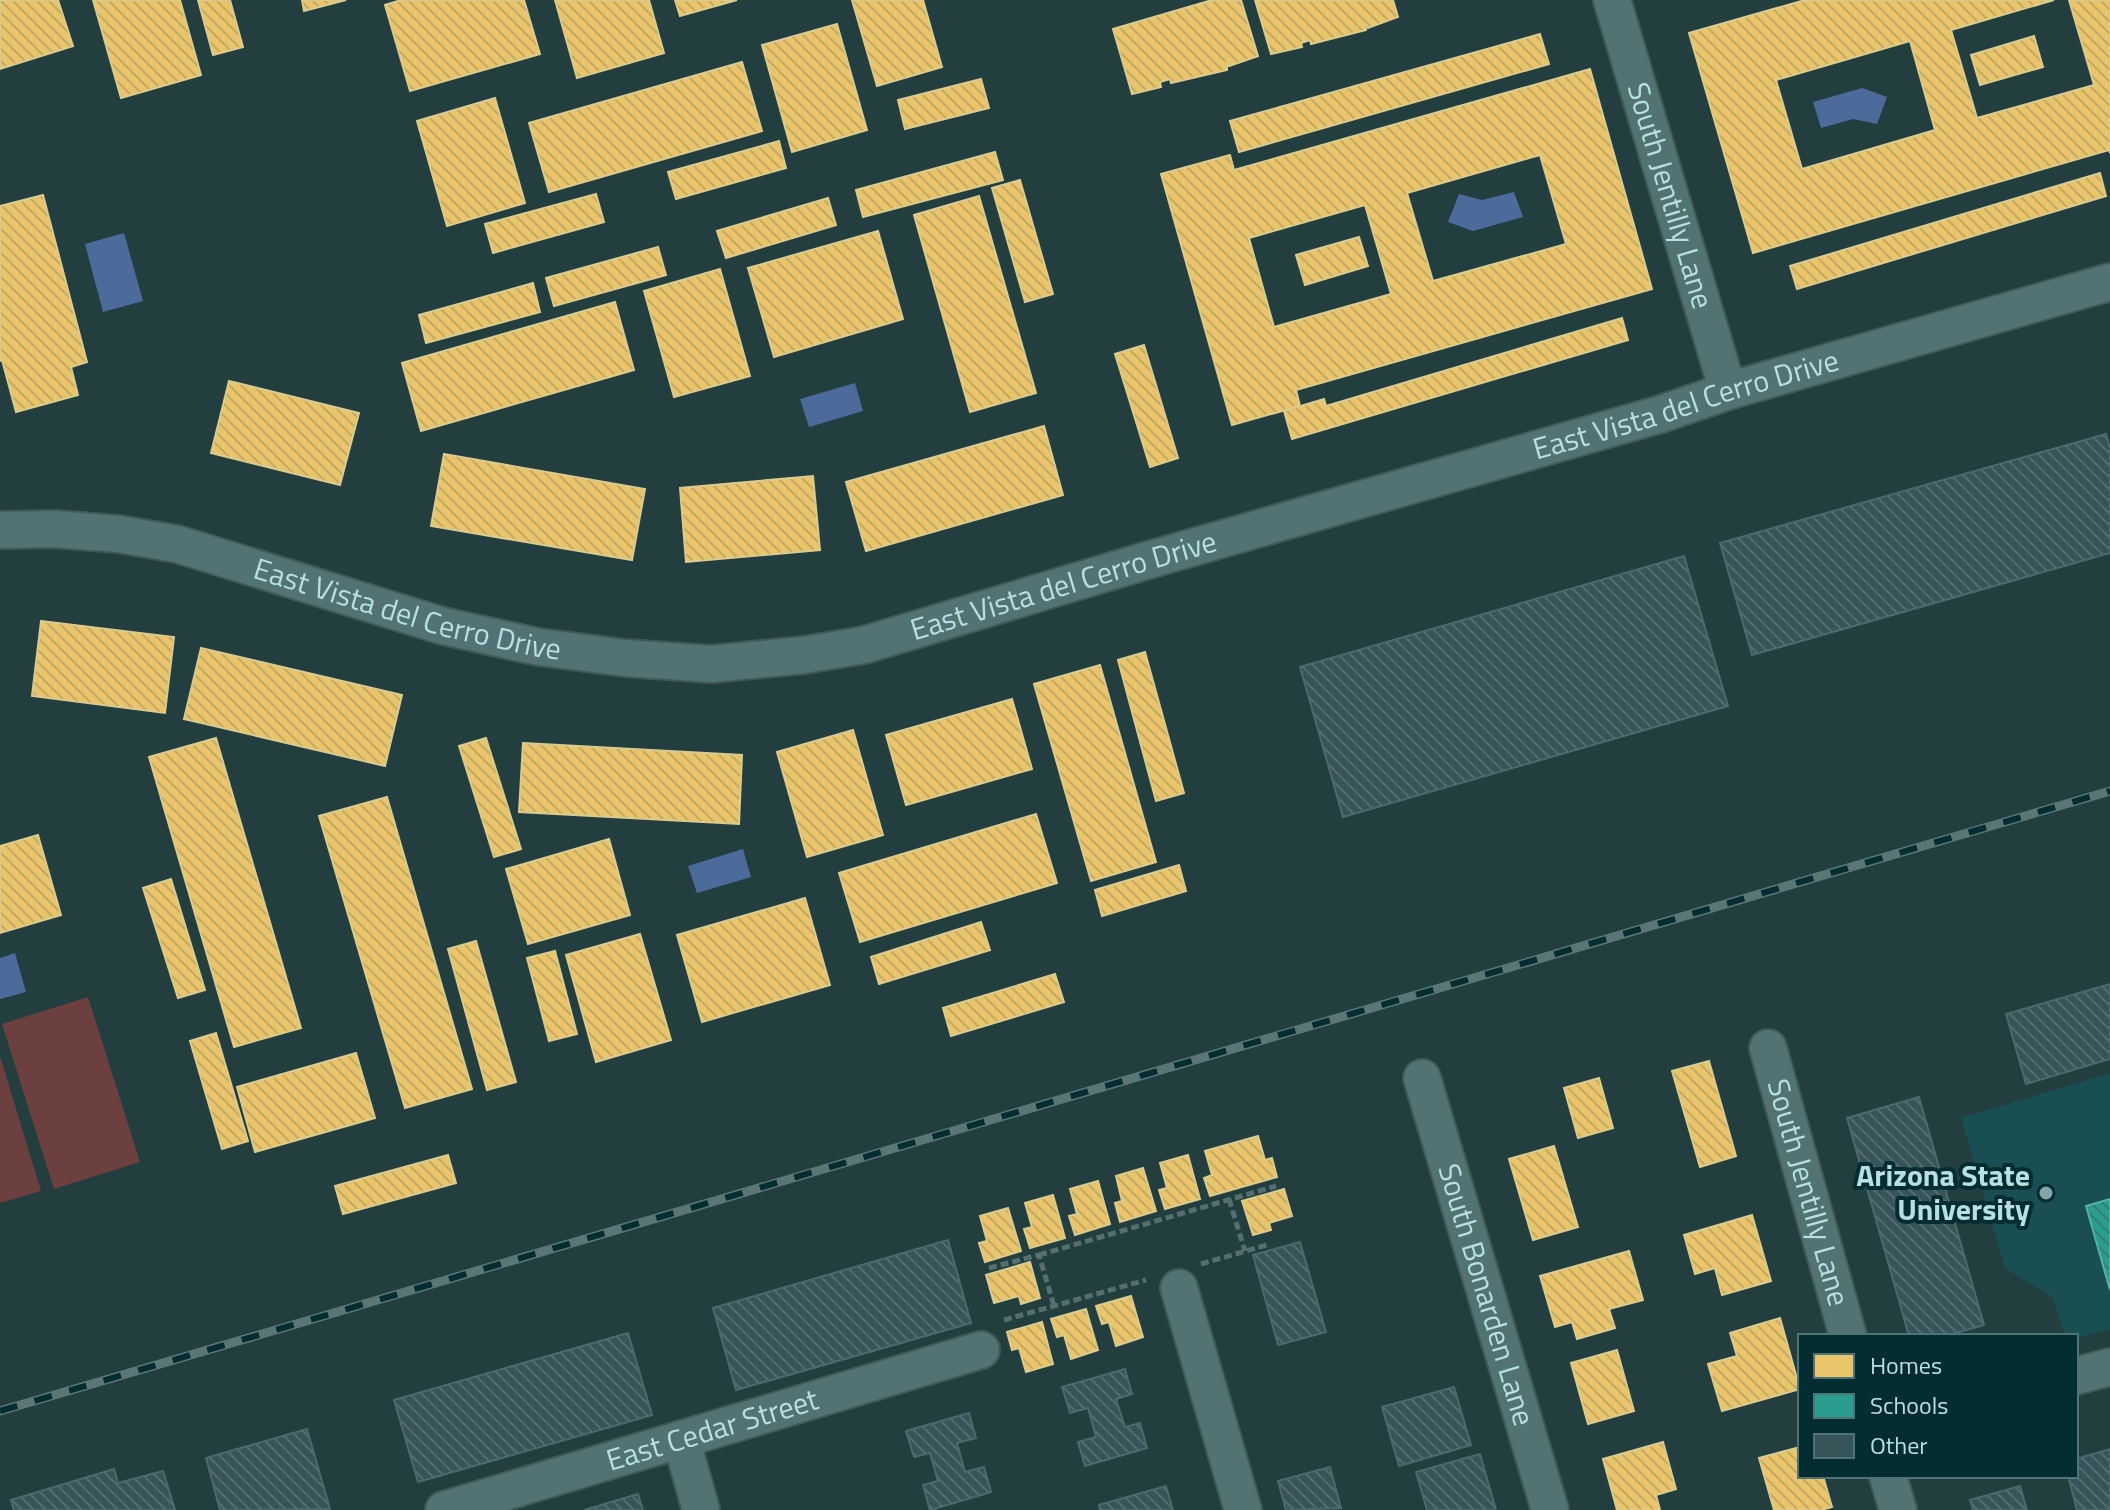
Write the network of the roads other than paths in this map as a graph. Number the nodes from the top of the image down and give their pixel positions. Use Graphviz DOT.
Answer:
graph roads {
  1 [pos="1612,0"];
  2 [pos="2110,282"];
  3 [pos="1725,379"];
  4 [pos="0,530"];
  5 [pos="1768,1048"];
  6 [pos="1422,1078"];
  7 [pos="1176,1280"];
  8 [pos="1847,1334"];
  9 [pos="981,1350"];
  10 [pos="2110,1367"];
  11 [pos="2078,1375"];
  12 [pos="681,1439"];
  13 [pos="1889,1478"];
  14 [pos="444,1510"];
  15 [pos="701,1510"];
  16 [pos="1243,1510"];
  17 [pos="1550,1510"];
  18 [pos="1898,1510"];
  1 -- 3 [label="street, South Jentilly Lane"];
  2 -- 3 [label="street, East Vista del Cerro Drive"];
  3 -- 4 [label="street, East Vista del Cerro Drive"];
  5 -- 8 [label="street, South Jentilly Lane"];
  6 -- 17 [label="street, South Bonarden Lane"];
  7 -- 16 [label="street"];
  9 -- 12 [label="street, East Cedar Street"];
  10 -- 11 [label="street"];
  12 -- 14 [label="street, East Cedar Street"];
  12 -- 15 [label="street"];
  13 -- 18 [label="street"];
}
